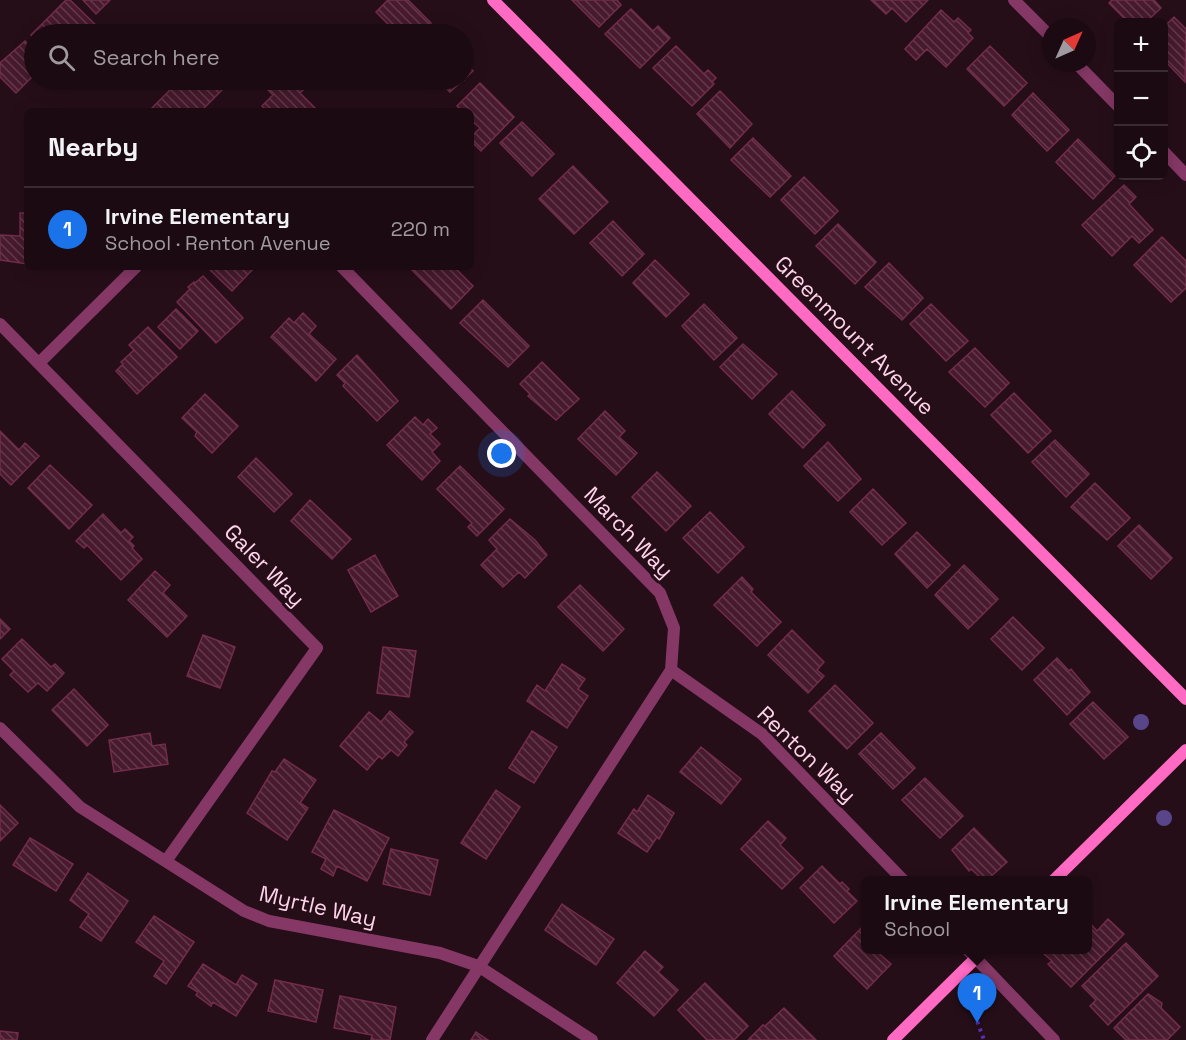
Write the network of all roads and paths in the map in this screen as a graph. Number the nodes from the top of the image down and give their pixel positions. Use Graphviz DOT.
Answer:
graph roads {
  1 [pos="493,0"];
  2 [pos="1014,0"];
  3 [pos="1042,28"];
  4 [pos="1085,72"];
  5 [pos="1114,101"];
  6 [pos="1168,156"];
  7 [pos="1186,175"];
  8 [pos="133,270"];
  9 [pos="345,270"];
  10 [pos="0,324"];
  11 [pos="39,363"];
  12 [pos="671,670"];
  13 [pos="1186,699"];
  14 [pos="0,728"];
  15 [pos="1186,750"];
  16 [pos="166,861"];
  17 [pos="899,876"];
  18 [pos="1058,876"];
  19 [pos="974,954"];
  20 [pos="978,954"];
  21 [pos="478,966"];
  22 [pos="973,992"];
  23 [pos="432,1040"];
  24 [pos="592,1040"];
  25 [pos="893,1040"];
  26 [pos="984,1040"];
  27 [pos="1054,1040"];
  1 -- 13 [label="street, Greenmount Avenue"];
  2 -- 3 [label="street"];
  4 -- 5 [label="street"];
  6 -- 7 [label="street"];
  8 -- 11 [label="street"];
  9 -- 12 [label="street, March Way"];
  10 -- 11 [label="street, Galer Way"];
  11 -- 16 [label="street, Galer Way"];
  12 -- 17 [label="street, Renton Way"];
  12 -- 21 [label="street, March Way"];
  14 -- 16 [label="street, Myrtle Way"];
  15 -- 18 [label="street"];
  16 -- 21 [label="street, Myrtle Way"];
  19 -- 25 [label="street"];
  20 -- 27 [label="street"];
  21 -- 23 [label="street, March Way"];
  21 -- 24 [label="street, Myrtle Way"];
  22 -- 26 [label="path"];
}
